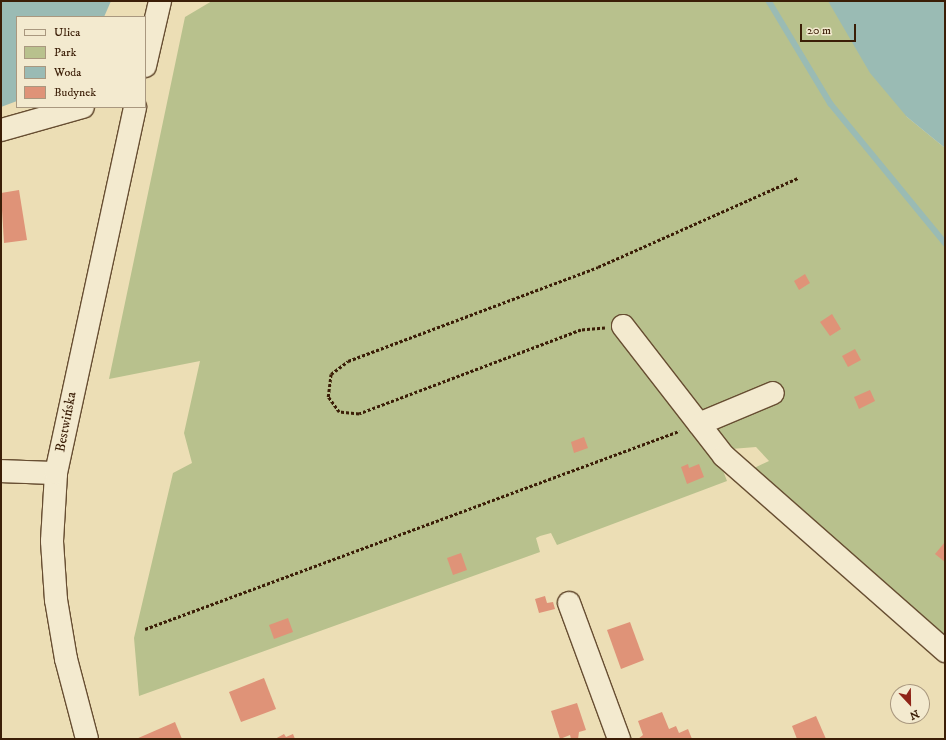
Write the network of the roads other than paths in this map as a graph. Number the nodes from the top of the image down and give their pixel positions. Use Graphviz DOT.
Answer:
graph roads {
  1 [pos="160,1"];
  2 [pos="146,62"];
  3 [pos="79,108"];
  4 [pos="131,108"];
  5 [pos="1,130"];
  6 [pos="623,326"];
  7 [pos="773,393"];
  8 [pos="699,424"];
  9 [pos="1,471"];
  10 [pos="56,473"];
  11 [pos="569,603"];
  12 [pos="945,651"];
  13 [pos="87,739"];
  14 [pos="618,739"];
  1 -- 2 [label="street"];
  3 -- 5 [label="street"];
  4 -- 10 [label="street, Bestwińska"];
  6 -- 8 [label="street"];
  7 -- 8 [label="street"];
  8 -- 12 [label="street"];
  9 -- 10 [label="street"];
  10 -- 13 [label="street, Bestwińska"];
  11 -- 14 [label="street"];
}
